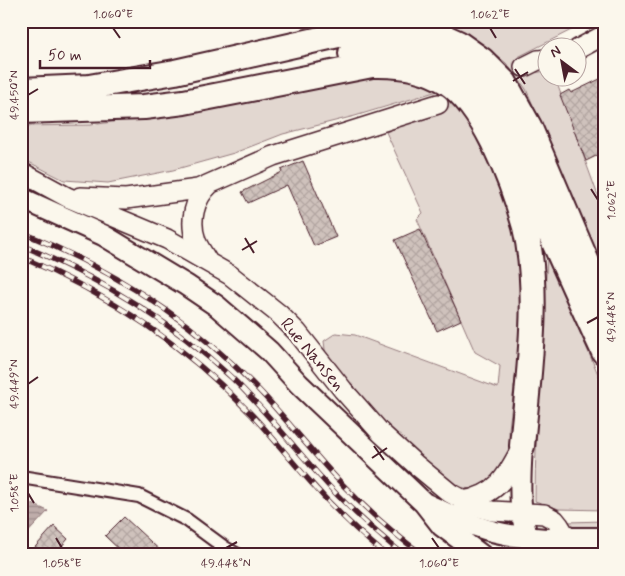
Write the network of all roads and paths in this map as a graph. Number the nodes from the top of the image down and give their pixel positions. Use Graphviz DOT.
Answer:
graph roads {
  1 [pos="348,21"];
  2 [pos="604,35"];
  3 [pos="588,44"];
  4 [pos="538,60"];
  5 [pos="524,67"];
  6 [pos="44,94"];
  7 [pos="438,104"];
  8 [pos="21,111"];
  9 [pos="21,172"];
  10 [pos="209,185"];
  11 [pos="21,192"];
  12 [pos="67,197"];
  13 [pos="21,198"];
  14 [pos="208,262"];
  15 [pos="604,302"];
  16 [pos="604,352"];
  17 [pos="522,446"];
  18 [pos="21,477"];
  19 [pos="462,500"];
  20 [pos="424,503"];
  21 [pos="522,513"];
  22 [pos="528,536"];
  23 [pos="604,540"];
  24 [pos="573,548"];
  25 [pos="220,551"];
  26 [pos="238,555"];
  27 [pos="481,555"];
  28 [pos="536,555"];
  1 -- 6 [label="highway"];
  2 -- 3 [label="main road"];
  4 -- 5 [label="main road"];
  6 -- 8 [label="highway"];
  6 -- 15 [label="highway"];
  6 -- 16 [label="highway"];
  6 -- 17 [label="highway"];
  7 -- 10 [label="main road"];
  9 -- 12 [label="main road, Rue Nansen"];
  10 -- 12 [label="main road"];
  10 -- 14 [label="main road"];
  11 -- 12 [label="main road"];
  12 -- 14 [label="main road, Rue Nansen"];
  13 -- 20 [label="main road, Rue Nansen"];
  14 -- 19 [label="main road, Rue Nansen"];
  17 -- 19 [label="main road"];
  17 -- 21 [label="main road"];
  18 -- 25 [label="street"];
  19 -- 21 [label="main road, Rue Nansen"];
  20 -- 22 [label="main road"];
  20 -- 27 [label="main road, Rue Nansen"];
  21 -- 22 [label="main road"];
  21 -- 24 [label="main road, Rue Nansen"];
  22 -- 24 [label="main road"];
  22 -- 28 [label="main road"];
  23 -- 24 [label="highway"];
  25 -- 26 [label="street"];
}
